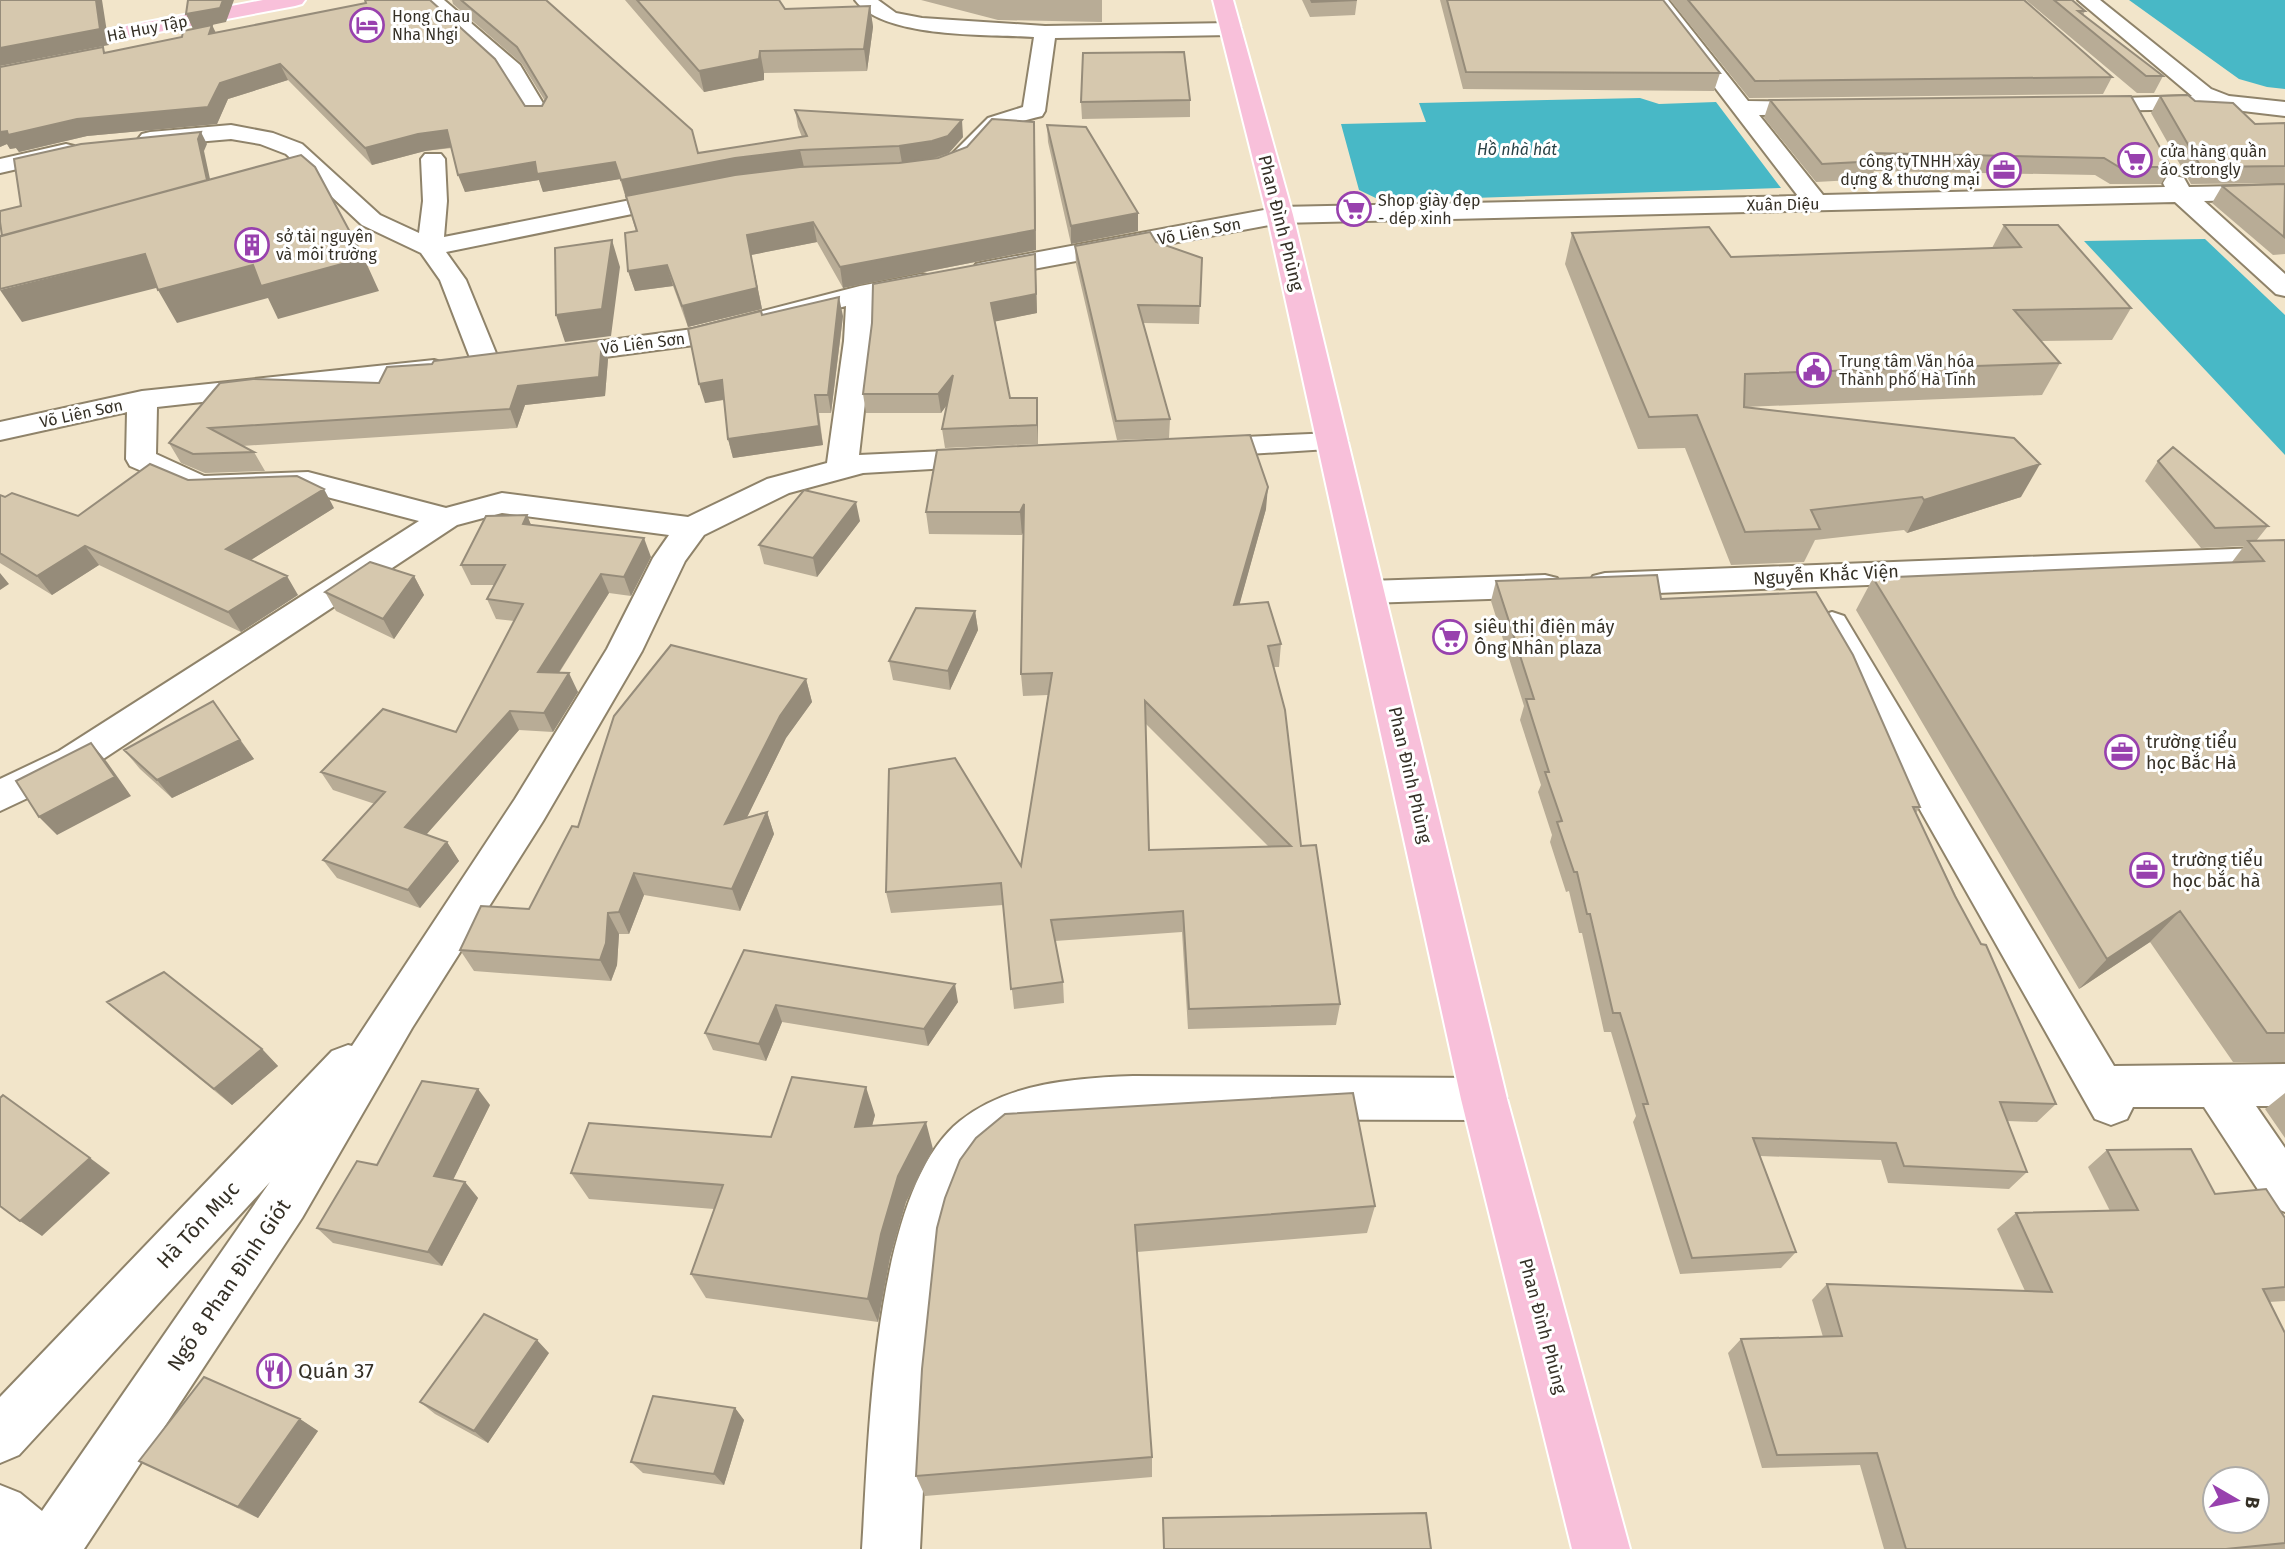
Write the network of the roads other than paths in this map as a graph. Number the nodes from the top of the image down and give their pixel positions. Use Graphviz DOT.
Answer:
graph roads {
  1 [pos="432,0"];
  2 [pos="865,0"];
  3 [pos="1658,0"];
  4 [pos="2088,0"];
  5 [pos="299,8"];
  6 [pos="1227,15"];
  7 [pos="1045,32"];
  8 [pos="0,56"];
  9 [pos="0,76"];
  10 [pos="2113,88"];
  11 [pos="2226,102"];
  12 [pos="2133,105"];
  13 [pos="2065,106"];
  14 [pos="1848,107"];
  15 [pos="1742,108"];
  16 [pos="2285,109"];
  17 [pos="539,115"];
  18 [pos="2145,127"];
  19 [pos="127,142"];
  20 [pos="87,146"];
  21 [pos="433,159"];
  22 [pos="2163,161"];
  23 [pos="0,166"];
  24 [pos="940,168"];
  25 [pos="319,173"];
  26 [pos="292,180"];
  27 [pos="2285,192"];
  28 [pos="699,193"];
  29 [pos="2181,194"];
  30 [pos="1816,203"];
  31 [pos="1280,215"];
  32 [pos="430,248"];
  33 [pos="2285,288"];
  34 [pos="860,294"];
  35 [pos="486,363"];
  36 [pos="142,400"];
  37 [pos="0,431"];
  38 [pos="1333,442"];
  39 [pos="1167,449"];
  40 [pos="1014,457"];
  41 [pos="842,469"];
  42 [pos="446,518"];
  43 [pos="692,528"];
  44 [pos="2285,558"];
  45 [pos="1805,576"];
  46 [pos="1368,592"];
  47 [pos="0,796"];
  48 [pos="396,1014"];
  49 [pos="2285,1085"];
  50 [pos="2216,1086"];
  51 [pos="1484,1099"];
  52 [pos="2285,1189"];
  53 [pos="0,1436"];
  54 [pos="0,1513"];
  55 [pos="48,1549"];
  56 [pos="891,1549"];
  57 [pos="1601,1549"];
  1 -- 17 [label="street"];
  2 -- 7 [label="street"];
  3 -- 15 [label="street"];
  4 -- 11 [label="street"];
  5 -- 8 [label="main road, Hà Huy Tập"];
  5 -- 9 [label="main road, Hà Huy Tập"];
  6 -- 7 [label="street"];
  6 -- 31 [label="main road, Phan Đình Phùng"];
  7 -- 24 [label="street"];
  10 -- 12 [label="street"];
  11 -- 12 [label="street"];
  11 -- 16 [label="street"];
  12 -- 13 [label="street"];
  12 -- 18 [label="street"];
  14 -- 15 [label="street"];
  15 -- 30 [label="street"];
  19 -- 25 [label="street"];
  20 -- 23 [label="street"];
  21 -- 32 [label="street"];
  22 -- 29 [label="street"];
  25 -- 26 [label="street"];
  25 -- 32 [label="street"];
  27 -- 29 [label="street, Xuân Diệu"];
  28 -- 32 [label="street"];
  29 -- 30 [label="street, Xuân Diệu"];
  29 -- 33 [label="street"];
  30 -- 31 [label="street, Xuân Diệu"];
  31 -- 34 [label="street, Võ Liên Sơn"];
  31 -- 38 [label="main road, Phan Đình Phùng"];
  32 -- 35 [label="street"];
  34 -- 35 [label="street, Võ Liên Sơn"];
  34 -- 41 [label="street"];
  35 -- 36 [label="street, Võ Liên Sơn"];
  36 -- 37 [label="street, Võ Liên Sơn"];
  36 -- 42 [label="street"];
  38 -- 39 [label="street"];
  38 -- 46 [label="main road, Phan Đình Phùng"];
  40 -- 41 [label="street"];
  41 -- 43 [label="street"];
  42 -- 43 [label="street"];
  42 -- 47 [label="street"];
  43 -- 48 [label="street"];
  44 -- 45 [label="street, Nguyễn Khắc Viện"];
  45 -- 46 [label="street, Nguyễn Khắc Viện"];
  45 -- 50 [label="street"];
  46 -- 51 [label="main road, Phan Đình Phùng"];
  48 -- 53 [label="street, Hà Tôn Mục"];
  48 -- 55 [label="street, Ngõ 8 Phan Đình Giót"];
  49 -- 50 [label="street"];
  50 -- 52 [label="street"];
  51 -- 56 [label="street"];
  51 -- 57 [label="main road, Phan Đình Phùng"];
  54 -- 55 [label="street"];
}
